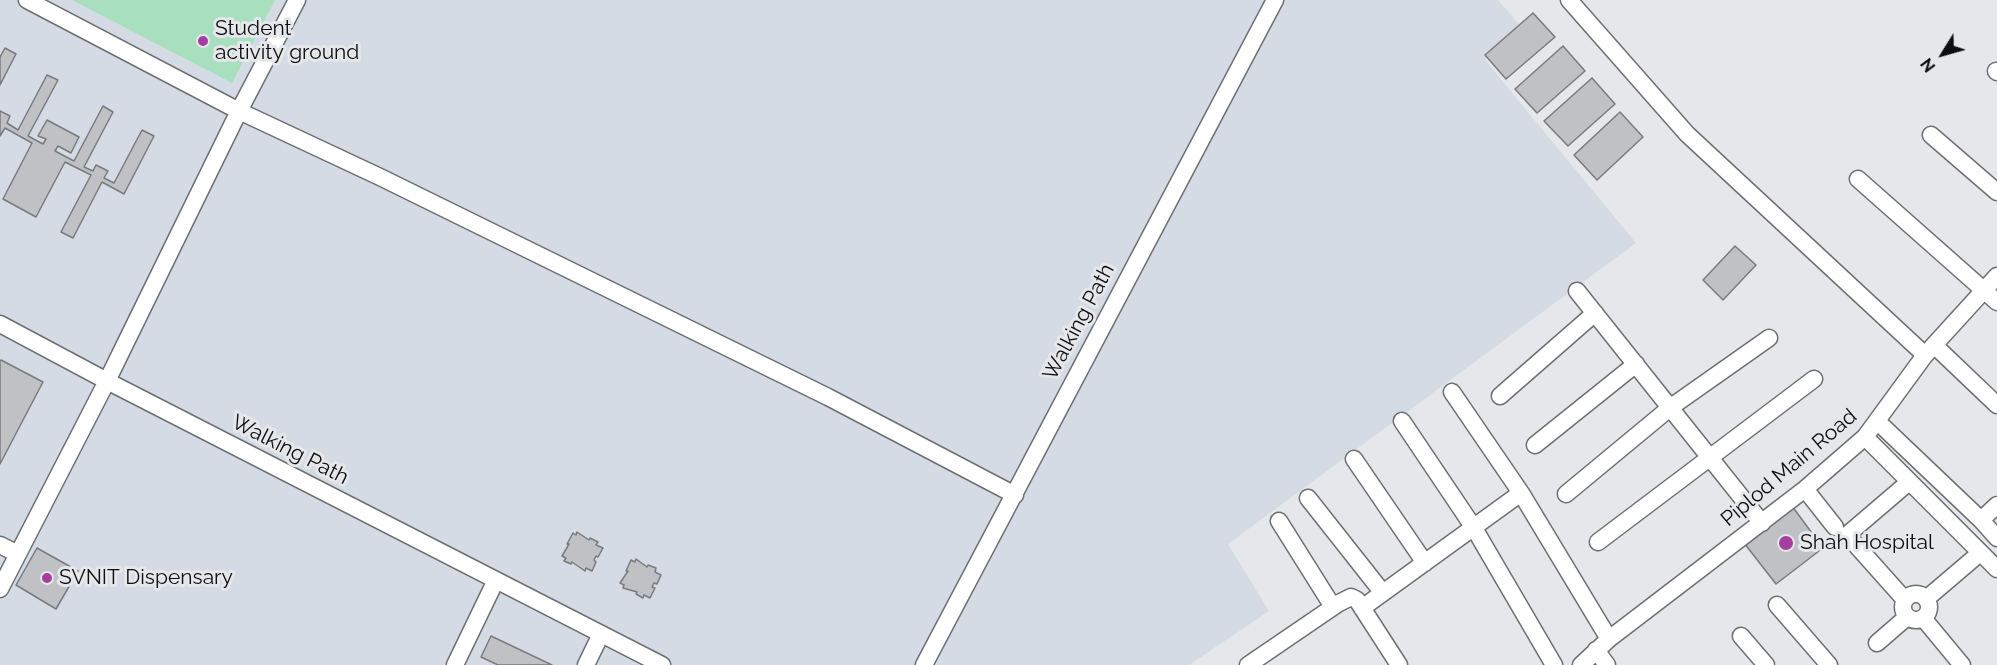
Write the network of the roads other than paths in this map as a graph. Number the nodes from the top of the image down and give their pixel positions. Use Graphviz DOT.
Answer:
graph roads {
  1 [pos="27,0"];
  2 [pos="297,0"];
  3 [pos="1275,0"];
  4 [pos="1569,0"];
  5 [pos="239,111"];
  6 [pos="1931,135"];
  7 [pos="1857,179"];
  8 [pos="1997,192"];
  9 [pos="1997,276"];
  10 [pos="1577,291"];
  11 [pos="1991,297"];
  12 [pos="1594,313"];
  13 [pos="0,324"];
  14 [pos="1769,338"];
  15 [pos="1930,350"];
  16 [pos="1636,364"];
  17 [pos="1814,379"];
  18 [pos="107,381"];
  19 [pos="1452,392"];
  20 [pos="1500,396"];
  21 [pos="1997,405"];
  22 [pos="1671,407"];
  23 [pos="1402,420"];
  24 [pos="1878,422"];
  25 [pos="1865,437"];
  26 [pos="1535,444"];
  27 [pos="1712,457"];
  28 [pos="1354,459"];
  29 [pos="1909,482"];
  30 [pos="1805,489"];
  31 [pos="1521,493"];
  32 [pos="1566,494"];
  33 [pos="1014,495"];
  34 [pos="1308,498"];
  35 [pos="1997,505"];
  36 [pos="1981,520"];
  37 [pos="1279,521"];
  38 [pos="1762,523"];
  39 [pos="1835,527"];
  40 [pos="1474,528"];
  41 [pos="1997,538"];
  42 [pos="1598,542"];
  43 [pos="0,545"];
  44 [pos="1980,553"];
  45 [pos="18,554"];
  46 [pos="1425,563"];
  47 [pos="1997,569"];
  48 [pos="496,580"];
  49 [pos="0,589"];
  50 [pos="1383,593"];
  51 [pos="1777,605"];
  52 [pos="1334,607"];
  53 [pos="1362,608"];
  54 [pos="1912,612"];
  55 [pos="601,634"];
  56 [pos="1741,636"];
  57 [pos="1609,639"];
  58 [pos="1877,643"];
  59 [pos="1596,650"];
  60 [pos="455,665"];
  61 [pos="586,665"];
  62 [pos="662,665"];
  63 [pos="924,665"];
  64 [pos="1248,665"];
  65 [pos="1399,665"];
  66 [pos="1554,665"];
  67 [pos="1581,665"];
  68 [pos="1607,665"];
  69 [pos="1766,665"];
  70 [pos="1829,665"];
  71 [pos="1962,665"];
  1 -- 5 [label="street"];
  2 -- 5 [label="street"];
  3 -- 33 [label="street, Walking Path"];
  4 -- 15 [label="street"];
  5 -- 18 [label="street"];
  5 -- 33 [label="street"];
  6 -- 8 [label="street"];
  7 -- 11 [label="street"];
  9 -- 11 [label="street, Piplod Main Road"];
  10 -- 12 [label="street"];
  11 -- 15 [label="street, Piplod Main Road"];
  12 -- 16 [label="street"];
  12 -- 20 [label="street"];
  13 -- 18 [label="street, Walking Path"];
  14 -- 22 [label="street"];
  15 -- 21 [label="street"];
  15 -- 24 [label="street, Piplod Main Road"];
  16 -- 22 [label="street"];
  16 -- 26 [label="street"];
  17 -- 27 [label="street"];
  18 -- 45 [label="street"];
  18 -- 48 [label="street, Walking Path"];
  19 -- 31 [label="street"];
  22 -- 27 [label="street"];
  22 -- 32 [label="street"];
  23 -- 40 [label="street"];
  24 -- 25 [label="street, Piplod Main Road"];
  24 -- 36 [label="street"];
  25 -- 29 [label="street"];
  25 -- 30 [label="street, Piplod Main Road"];
  27 -- 38 [label="street"];
  27 -- 42 [label="street"];
  28 -- 46 [label="street"];
  29 -- 44 [label="street"];
  29 -- 54 [label="street"];
  30 -- 38 [label="street, Piplod Main Road"];
  30 -- 39 [label="street"];
  31 -- 40 [label="street"];
  31 -- 57 [label="street"];
  33 -- 63 [label="street, Walking Path"];
  34 -- 50 [label="street"];
  35 -- 36 [label="street"];
  36 -- 41 [label="street"];
  37 -- 52 [label="street"];
  38 -- 57 [label="street, Piplod Main Road"];
  40 -- 46 [label="street"];
  40 -- 66 [label="street"];
  43 -- 45 [label="street"];
  44 -- 47 [label="street"];
  44 -- 54 [label="street"];
  45 -- 49 [label="street"];
  46 -- 50 [label="street"];
  48 -- 55 [label="street, Walking Path"];
  48 -- 60 [label="street"];
  50 -- 53 [label="street"];
  51 -- 70 [label="street"];
  52 -- 53 [label="street"];
  52 -- 64 [label="street"];
  53 -- 65 [label="street"];
  54 -- 58 [label="street"];
  54 -- 71 [label="street"];
  55 -- 61 [label="street"];
  55 -- 62 [label="street, Walking Path"];
  56 -- 69 [label="street"];
  57 -- 59 [label="street, Piplod Main Road"];
  59 -- 67 [label="street, Piplod Main Road"];
  59 -- 68 [label="street"];
}
